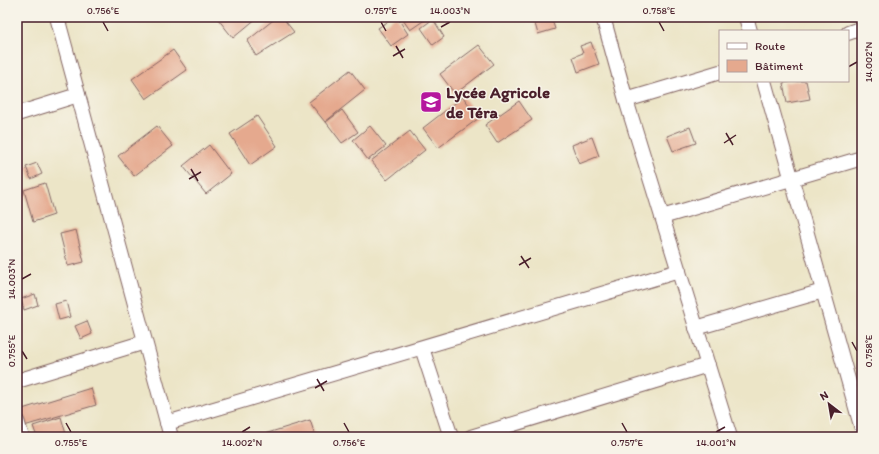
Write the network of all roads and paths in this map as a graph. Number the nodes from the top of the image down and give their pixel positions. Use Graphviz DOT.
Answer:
graph roads {
  1 [pos="57,17"];
  2 [pos="602,17"];
  3 [pos="746,17"];
  4 [pos="862,28"];
  5 [pos="750,30"];
  6 [pos="849,33"];
  7 [pos="719,72"];
  8 [pos="764,82"];
  9 [pos="78,95"];
  10 [pos="626,100"];
  11 [pos="17,114"];
  12 [pos="862,158"];
  13 [pos="792,179"];
  14 [pos="662,216"];
  15 [pos="679,271"];
  16 [pos="823,291"];
  17 [pos="696,328"];
  18 [pos="145,342"];
  19 [pos="422,348"];
  20 [pos="708,365"];
  21 [pos="17,381"];
  22 [pos="17,422"];
  23 [pos="862,429"];
  24 [pos="169,430"];
  25 [pos="22,437"];
  26 [pos="450,437"];
  27 [pos="471,437"];
  28 [pos="730,437"];
  1 -- 9 [label="street"];
  2 -- 10 [label="street"];
  3 -- 5 [label="street"];
  4 -- 6 [label="street"];
  7 -- 10 [label="street"];
  8 -- 13 [label="street"];
  9 -- 11 [label="street"];
  9 -- 18 [label="street"];
  10 -- 14 [label="street"];
  12 -- 13 [label="street"];
  13 -- 14 [label="street"];
  13 -- 16 [label="street"];
  14 -- 15 [label="street"];
  15 -- 17 [label="street"];
  15 -- 19 [label="street"];
  16 -- 17 [label="street"];
  16 -- 23 [label="street"];
  17 -- 20 [label="street"];
  18 -- 21 [label="street"];
  18 -- 24 [label="street"];
  19 -- 24 [label="street"];
  19 -- 26 [label="street"];
  20 -- 27 [label="street"];
  20 -- 28 [label="street"];
  22 -- 25 [label="street"];
}
